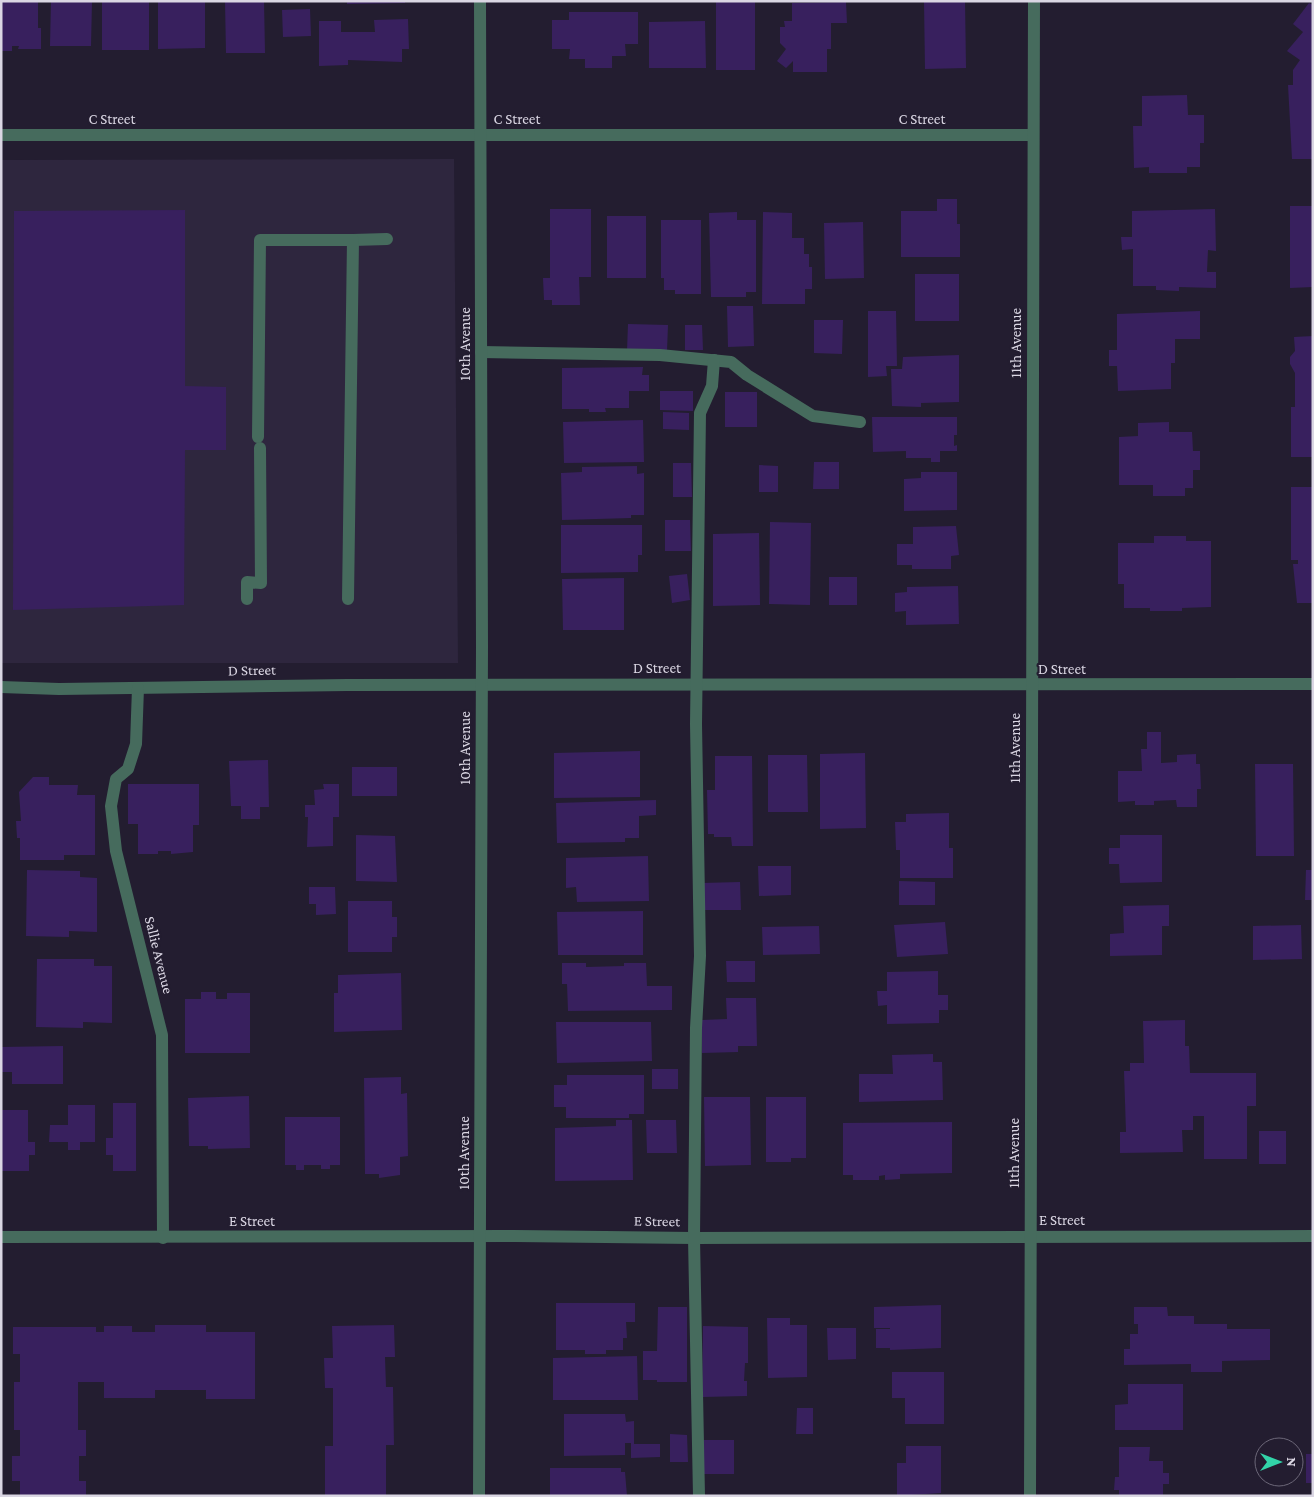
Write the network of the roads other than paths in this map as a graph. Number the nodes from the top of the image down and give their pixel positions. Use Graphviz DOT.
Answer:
graph roads {
  1 [pos="480,1"];
  2 [pos="1034,1"];
  3 [pos="1,135"];
  4 [pos="481,135"];
  5 [pos="1033,135"];
  6 [pos="387,239"];
  7 [pos="353,240"];
  8 [pos="481,352"];
  9 [pos="714,360"];
  10 [pos="860,422"];
  11 [pos="247,599"];
  12 [pos="348,599"];
  13 [pos="697,684"];
  14 [pos="1313,684"];
  15 [pos="481,685"];
  16 [pos="1032,685"];
  17 [pos="1,687"];
  18 [pos="138,688"];
  19 [pos="1,1236"];
  20 [pos="479,1236"];
  21 [pos="1030,1236"];
  22 [pos="1313,1236"];
  23 [pos="164,1238"];
  24 [pos="694,1238"];
  25 [pos="479,1496"];
  26 [pos="699,1496"];
  27 [pos="1030,1496"];
  1 -- 4 [label="street, 10th Avenue"];
  2 -- 5 [label="street, 11th Avenue"];
  3 -- 4 [label="street, C Street"];
  4 -- 5 [label="street, C Street"];
  4 -- 8 [label="street, 10th Avenue"];
  5 -- 16 [label="street, 11th Avenue"];
  6 -- 7 [label="street"];
  7 -- 11 [label="street"];
  7 -- 12 [label="street"];
  8 -- 9 [label="street"];
  8 -- 15 [label="street, 10th Avenue"];
  9 -- 10 [label="street"];
  9 -- 13 [label="street"];
  13 -- 15 [label="street, D Street"];
  13 -- 16 [label="street, D Street"];
  13 -- 24 [label="street"];
  14 -- 16 [label="street, D Street"];
  15 -- 18 [label="street, D Street"];
  15 -- 20 [label="street, 10th Avenue"];
  16 -- 21 [label="street, 11th Avenue"];
  17 -- 18 [label="street, D Street"];
  18 -- 23 [label="street, Sallie Avenue"];
  19 -- 23 [label="street, E Street"];
  20 -- 23 [label="street, E Street"];
  20 -- 24 [label="street, E Street"];
  20 -- 25 [label="street, 10th Avenue"];
  21 -- 22 [label="street, E Street"];
  21 -- 24 [label="street, E Street"];
  21 -- 27 [label="street, 11th Avenue"];
  24 -- 26 [label="street"];
}
